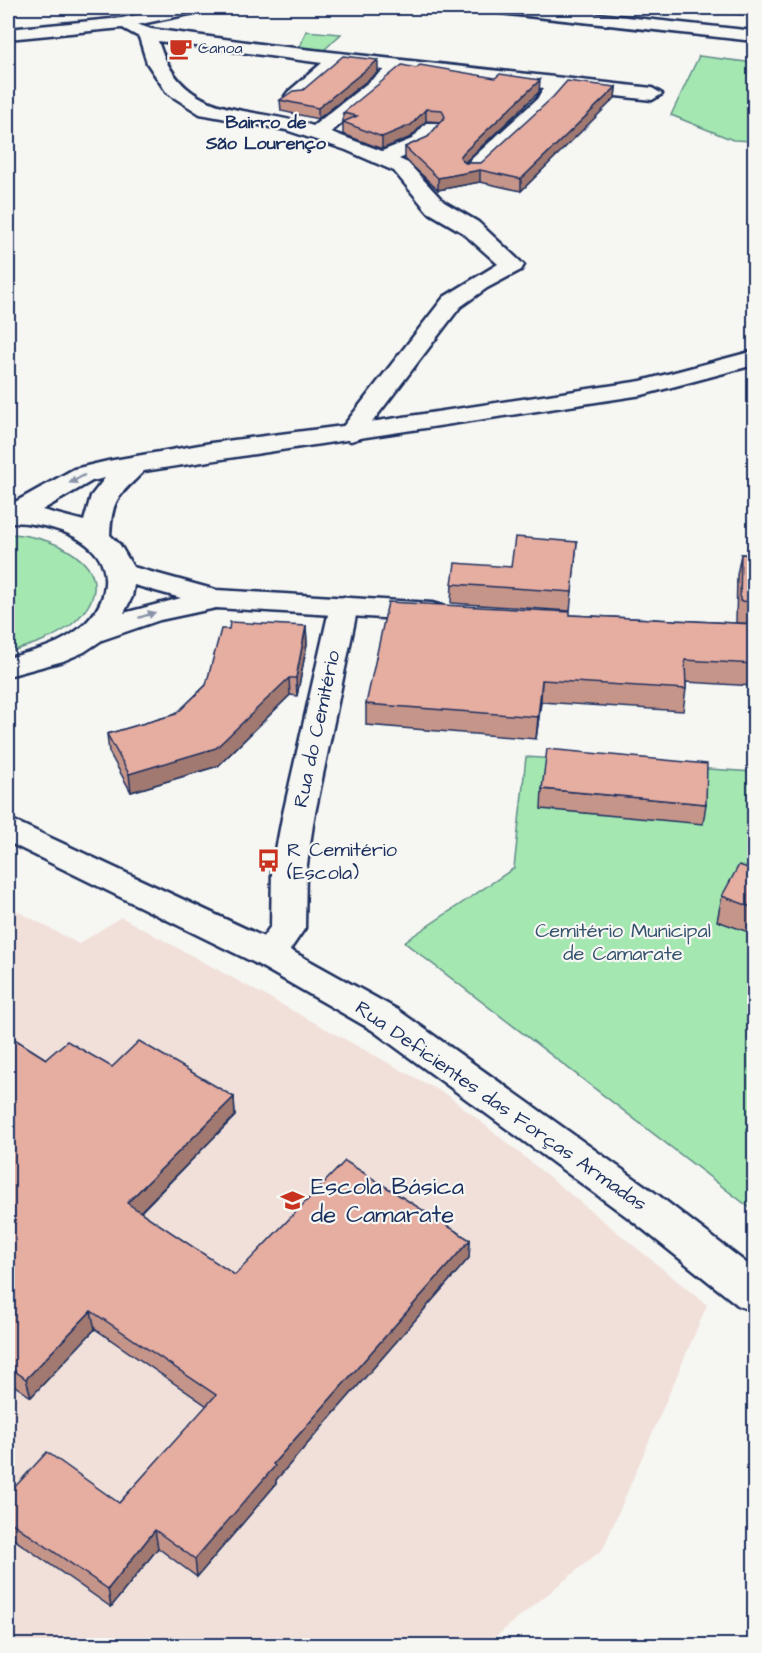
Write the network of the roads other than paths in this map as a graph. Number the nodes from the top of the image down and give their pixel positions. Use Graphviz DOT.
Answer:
graph roads {
  1 [pos="193,8"];
  2 [pos="500,8"];
  3 [pos="590,8"];
  4 [pos="739,8"];
  5 [pos="754,9"];
  6 [pos="122,23"];
  7 [pos="754,23"];
  8 [pos="8,34"];
  9 [pos="147,34"];
  10 [pos="754,36"];
  11 [pos="338,59"];
  12 [pos="400,66"];
  13 [pos="557,83"];
  14 [pos="652,94"];
  15 [pos="295,96"];
  16 [pos="433,128"];
  17 [pos="316,134"];
  18 [pos="381,159"];
  19 [pos="472,169"];
  20 [pos="754,358"];
  21 [pos="351,433"];
  22 [pos="133,467"];
  23 [pos="13,514"];
  24 [pos="96,537"];
  25 [pos="123,573"];
  26 [pos="215,599"];
  27 [pos="344,606"];
  28 [pos="461,615"];
  29 [pos="92,634"];
  30 [pos="8,667"];
  31 [pos="8,829"];
  32 [pos="268,954"];
  33 [pos="754,1293"];
  1 -- 6 [label="main road"];
  2 -- 10 [label="main road"];
  3 -- 7 [label="main road"];
  4 -- 5 [label="main road"];
  6 -- 8 [label="main road"];
  6 -- 9 [label="main road"];
  9 -- 11 [label="main road"];
  9 -- 17 [label="main road"];
  11 -- 12 [label="main road"];
  11 -- 15 [label="main road"];
  12 -- 13 [label="main road"];
  12 -- 17 [label="main road"];
  13 -- 14 [label="main road"];
  13 -- 19 [label="main road"];
  16 -- 18 [label="main road"];
  17 -- 18 [label="main road"];
  18 -- 21 [label="main road"];
  20 -- 21 [label="main road"];
  21 -- 22 [label="main road"];
  22 -- 23 [label="main road, one-way"];
  22 -- 24 [label="main road"];
  23 -- 24 [label="main road"];
  24 -- 25 [label="main road"];
  25 -- 26 [label="main road"];
  25 -- 29 [label="main road"];
  26 -- 27 [label="main road"];
  29 -- 26 [label="main road, one-way"];
  27 -- 28 [label="main road"];
  27 -- 32 [label="main road, Rua do Cemitério"];
  29 -- 30 [label="main road"];
  31 -- 32 [label="main road, Rua Deficientes das Forças Armadas"];
  32 -- 33 [label="main road, Rua Deficientes das Forças Armadas"];
}
